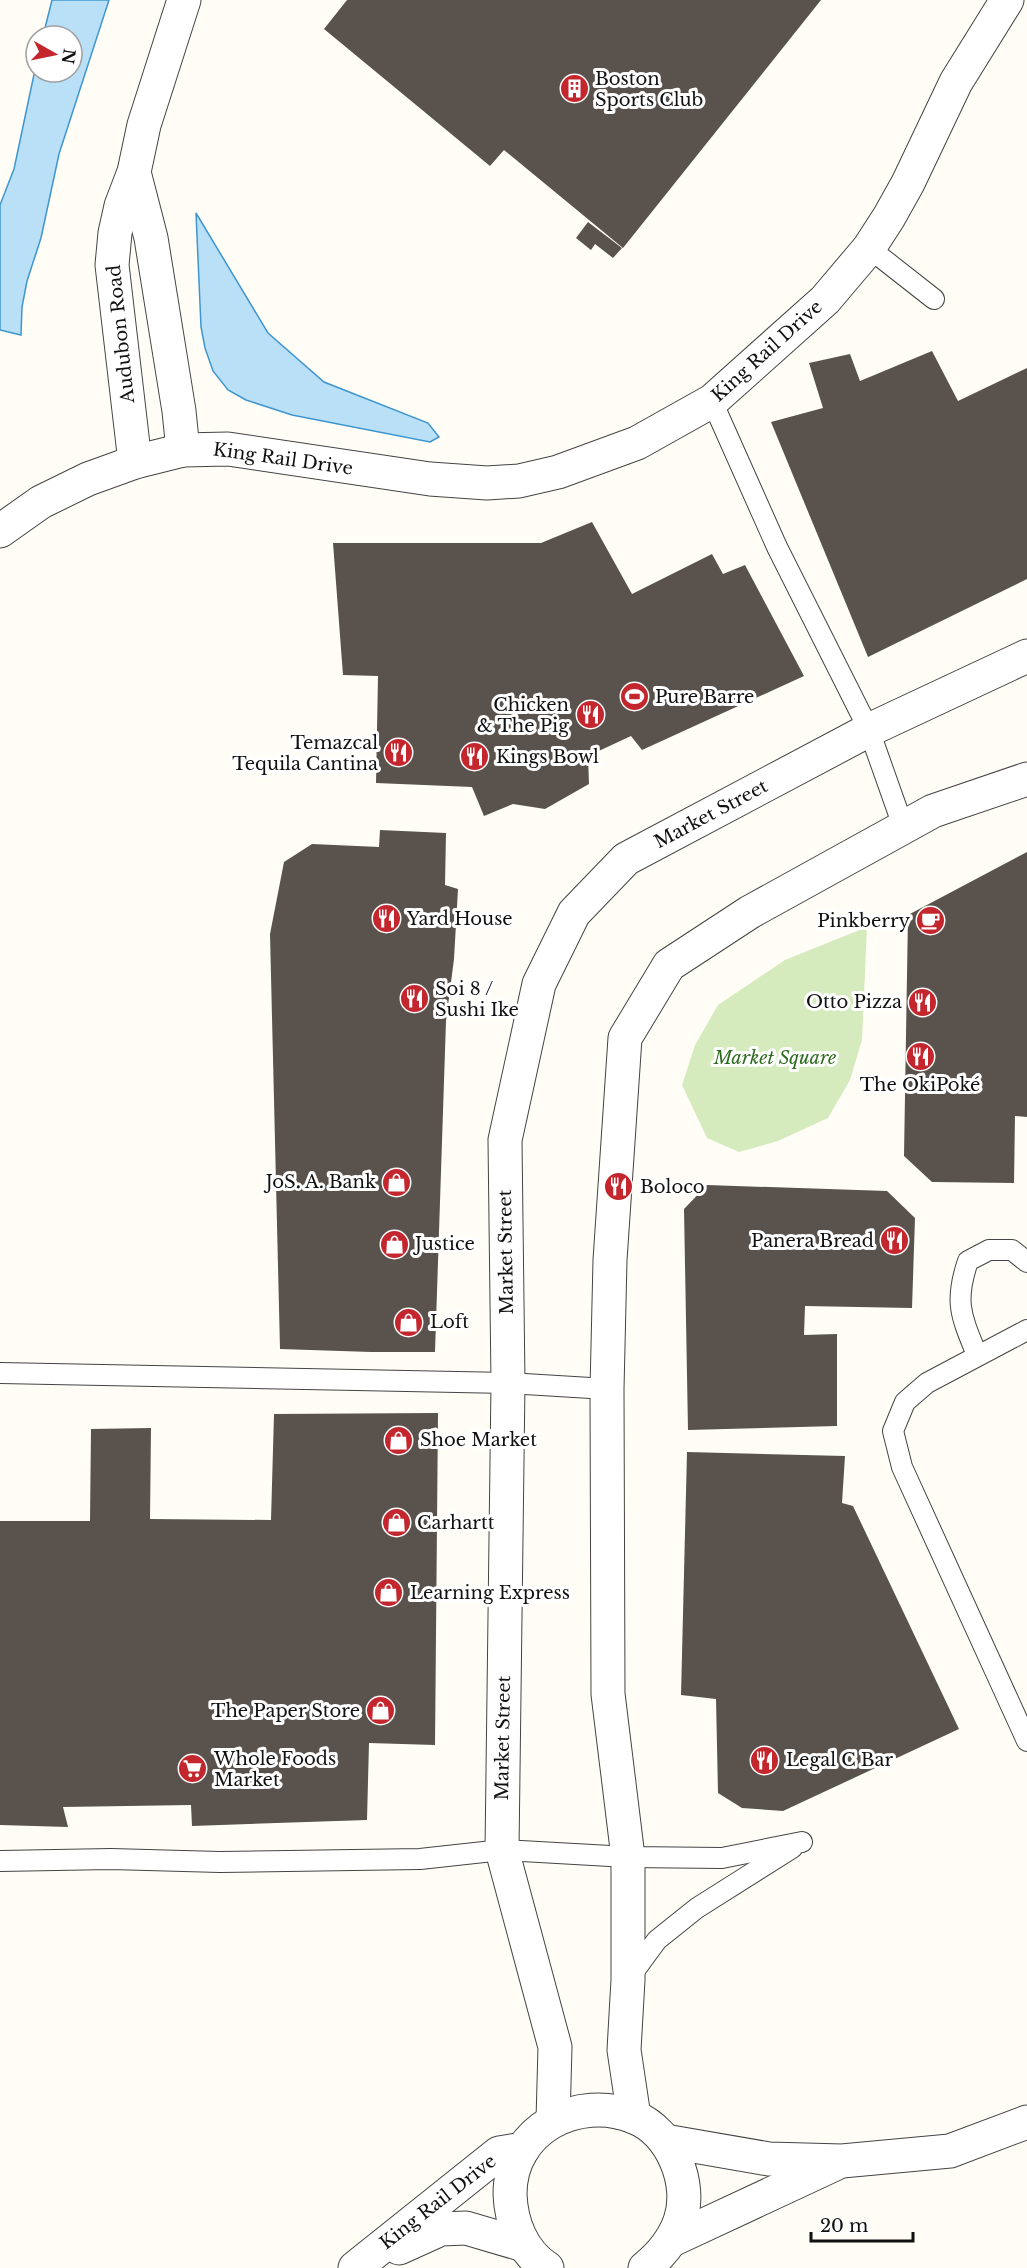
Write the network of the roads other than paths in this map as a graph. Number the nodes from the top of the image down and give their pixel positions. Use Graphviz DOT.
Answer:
graph roads {
  1 [pos="184,0"];
  2 [pos="1007,0"];
  3 [pos="134,172"];
  4 [pos="869,248"];
  5 [pos="934,299"];
  6 [pos="712,401"];
  7 [pos="183,450"];
  8 [pos="135,462"];
  9 [pos="0,531"];
  10 [pos="1027,656"];
  11 [pos="869,730"];
  12 [pos="1027,779"];
  13 [pos="904,829"];
  14 [pos="1027,1262"];
  15 [pos="1027,1330"];
  16 [pos="977,1354"];
  17 [pos="0,1372"];
  18 [pos="508,1383"];
  19 [pos="607,1389"];
  20 [pos="1027,1741"];
  21 [pos="502,1850"];
  22 [pos="628,1857"];
  23 [pos="0,1861"];
  24 [pos="628,1980"];
  25 [pos="634,2117"];
  26 [pos="553,2120"];
  27 [pos="1027,2122"];
  28 [pos="665,2141"];
  29 [pos="523,2148"];
  30 [pos="842,2161"];
  31 [pos="672,2240"];
  32 [pos="538,2261"];
  33 [pos="356,2266"];
  34 [pos="645,2268"];
  1 -- 3 [label="street, Audubon Road"];
  2 -- 4 [label="street, King Rail Drive"];
  3 -- 7 [label="street, Audubon Road"];
  3 -- 8 [label="street, Audubon Road"];
  4 -- 5 [label="lane"];
  4 -- 6 [label="street, King Rail Drive"];
  6 -- 7 [label="street, King Rail Drive"];
  6 -- 11 [label="lane"];
  7 -- 8 [label="street, King Rail Drive"];
  8 -- 9 [label="street, King Rail Drive"];
  10 -- 11 [label="street, Market Street"];
  11 -- 13 [label="lane"];
  11 -- 18 [label="street, Market Street"];
  12 -- 13 [label="street"];
  13 -- 19 [label="street"];
  14 -- 16 [label="lane"];
  15 -- 16 [label="lane"];
  16 -- 20 [label="lane"];
  17 -- 18 [label="lane"];
  18 -- 19 [label="lane"];
  18 -- 21 [label="street, Market Street"];
  19 -- 22 [label="street"];
  21 -- 22 [label="lane"];
  21 -- 23 [label="lane"];
  21 -- 26 [label="street, Market Street"];
  22 -- 24 [label="street"];
  22 -- 24 [label="lane"];
  24 -- 25 [label="street"];
  25 -- 26 [label="street"];
  25 -- 28 [label="street"];
  26 -- 29 [label="street"];
  27 -- 30 [label="street"];
  28 -- 30 [label="street"];
  28 -- 31 [label="street"];
  29 -- 32 [label="street"];
  29 -- 33 [label="street, King Rail Drive"];
  30 -- 31 [label="street"];
  31 -- 34 [label="street"];
  32 -- 33 [label="street, King Rail Drive"];
}
